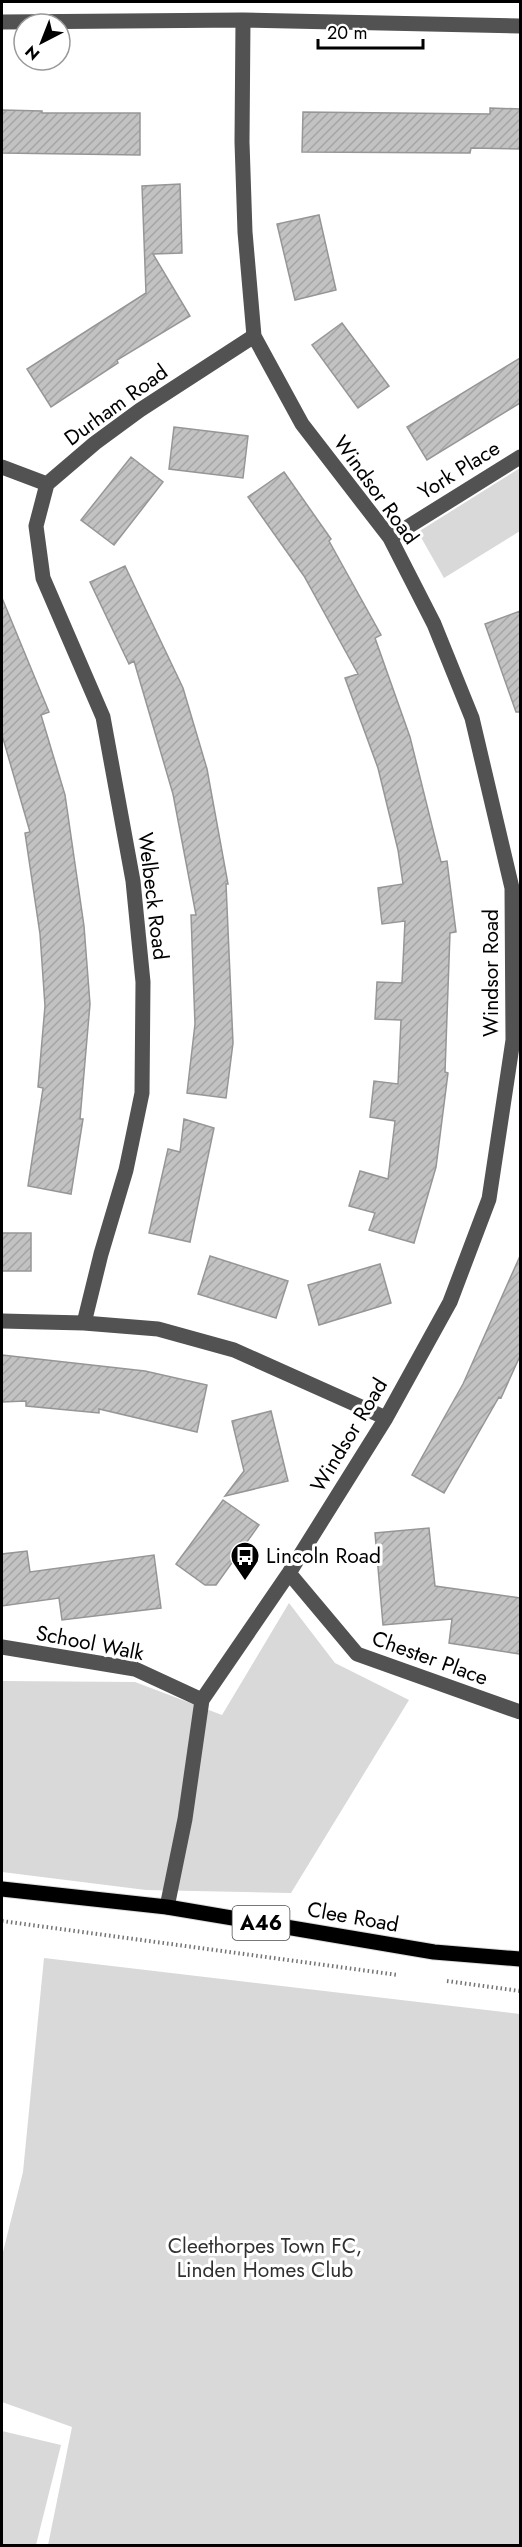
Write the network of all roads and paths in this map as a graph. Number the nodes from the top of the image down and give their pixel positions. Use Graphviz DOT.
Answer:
graph roads {
  1 [pos="243,20"];
  2 [pos="2,22"];
  3 [pos="520,26"];
  4 [pos="254,336"];
  5 [pos="520,457"];
  6 [pos="2,466"];
  7 [pos="47,484"];
  8 [pos="390,538"];
  9 [pos="2,1321"];
  10 [pos="84,1323"];
  11 [pos="386,1418"];
  12 [pos="289,1573"];
  13 [pos="2,1647"];
  14 [pos="202,1700"];
  15 [pos="520,1712"];
  16 [pos="2,1889"];
  17 [pos="166,1907"];
  18 [pos="2,1921"];
  19 [pos="520,1959"];
  20 [pos="403,1975"];
  21 [pos="438,1980"];
  22 [pos="520,1991"];
  1 -- 2 [label="street"];
  1 -- 3 [label="street"];
  1 -- 4 [label="street, Windsor Road"];
  4 -- 7 [label="street, Durham Road"];
  4 -- 8 [label="street, Windsor Road"];
  5 -- 8 [label="street, York Place"];
  6 -- 7 [label="street"];
  7 -- 10 [label="street, Welbeck Road"];
  8 -- 11 [label="street, Windsor Road"];
  9 -- 10 [label="street"];
  10 -- 11 [label="street"];
  11 -- 12 [label="street, Windsor Road"];
  12 -- 14 [label="street, Windsor Road"];
  12 -- 15 [label="street, Chester Place"];
  13 -- 14 [label="street, School Walk"];
  14 -- 17 [label="street, Windsor Road"];
  16 -- 17 [label="main road, Clee Road / A46"];
  17 -- 19 [label="main road, Clee Road / A46"];
  18 -- 20 [label="path"];
  21 -- 22 [label="path"];
}
